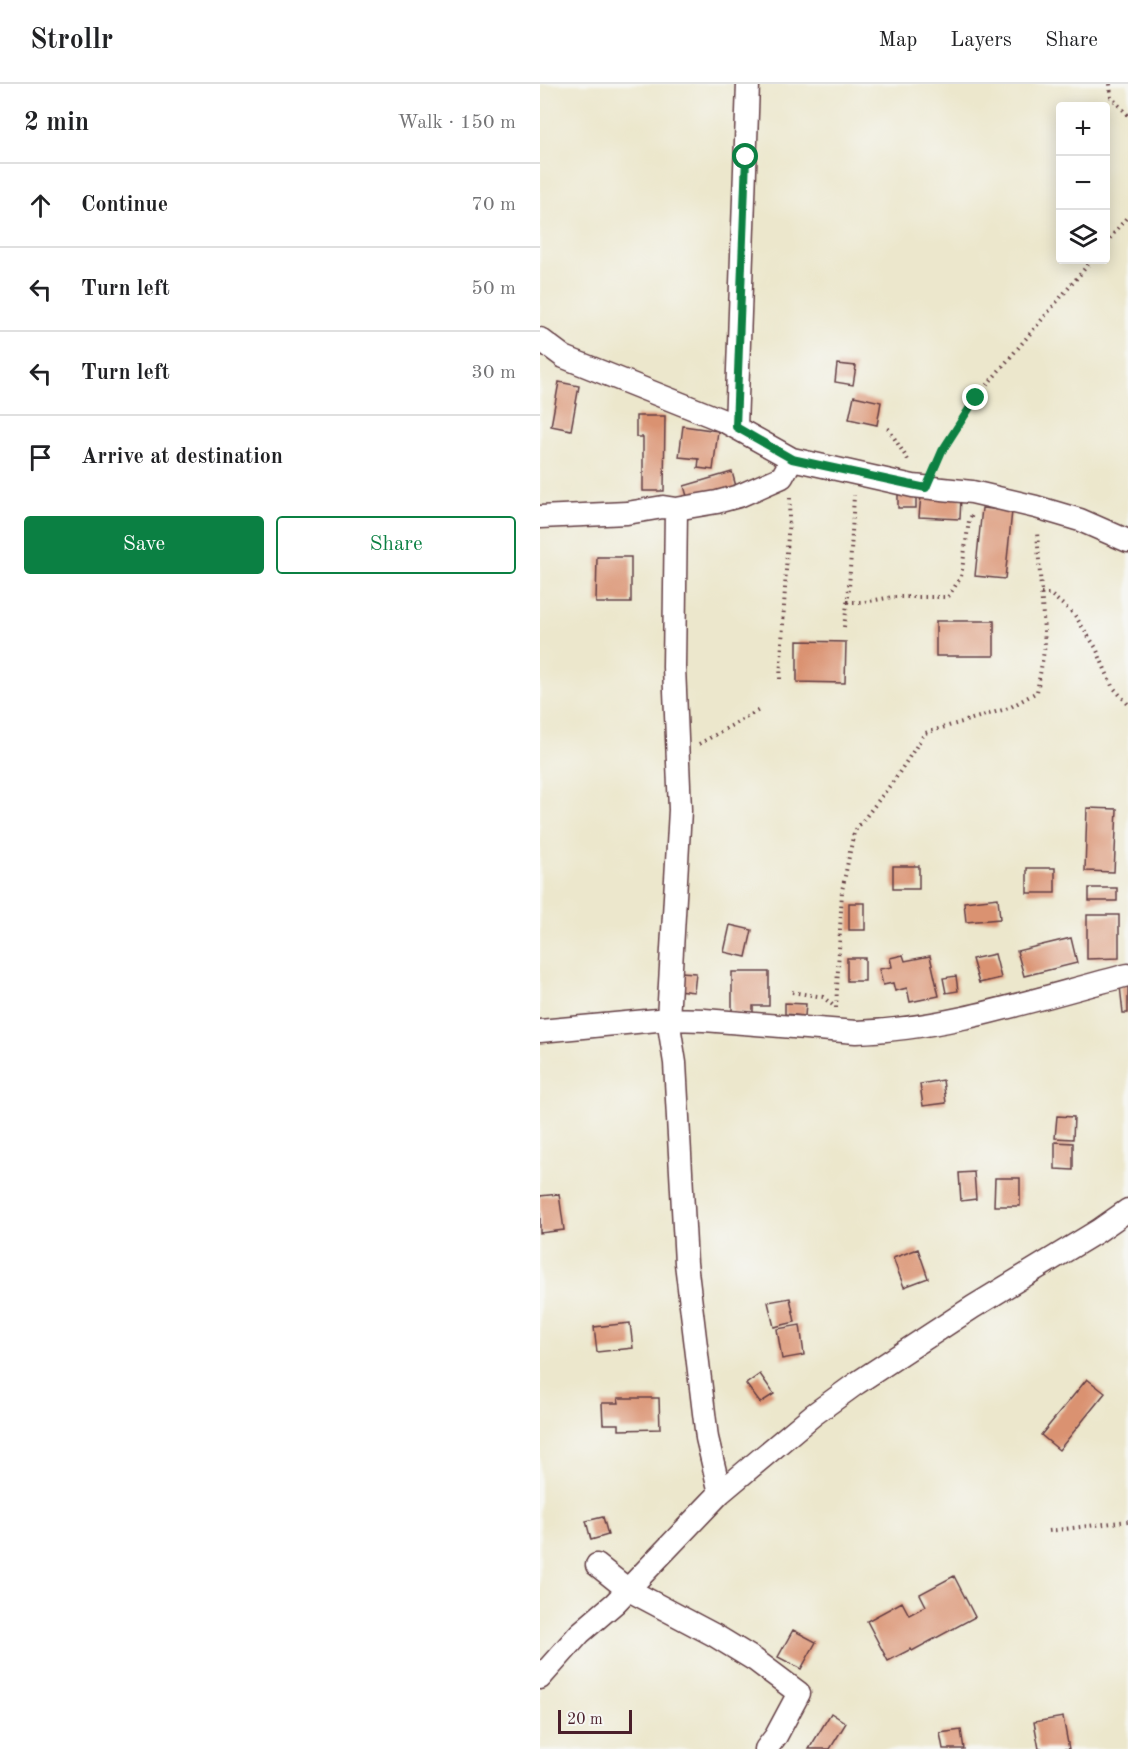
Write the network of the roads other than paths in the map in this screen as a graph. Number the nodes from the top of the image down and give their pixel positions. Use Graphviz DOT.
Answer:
graph roads {
  1 [pos="747,84"];
  2 [pos="540,339"];
  3 [pos="736,427"];
  4 [pos="792,459"];
  5 [pos="676,509"];
  6 [pos="540,517"];
  7 [pos="1128,541"];
  8 [pos="1128,975"];
  9 [pos="668,1019"];
  10 [pos="540,1031"];
  11 [pos="1128,1210"];
  12 [pos="720,1493"];
  13 [pos="597,1565"];
  14 [pos="627,1589"];
  15 [pos="540,1678"];
  16 [pos="766,1749"];
  1 -- 3 [label="street"];
  2 -- 3 [label="street"];
  3 -- 4 [label="street"];
  4 -- 5 [label="street"];
  4 -- 7 [label="street"];
  5 -- 6 [label="street"];
  5 -- 9 [label="street"];
  8 -- 9 [label="street"];
  9 -- 10 [label="street"];
  9 -- 12 [label="street"];
  11 -- 12 [label="street"];
  12 -- 14 [label="street"];
  13 -- 14 [label="street"];
  14 -- 15 [label="street"];
  14 -- 16 [label="street"];
}
